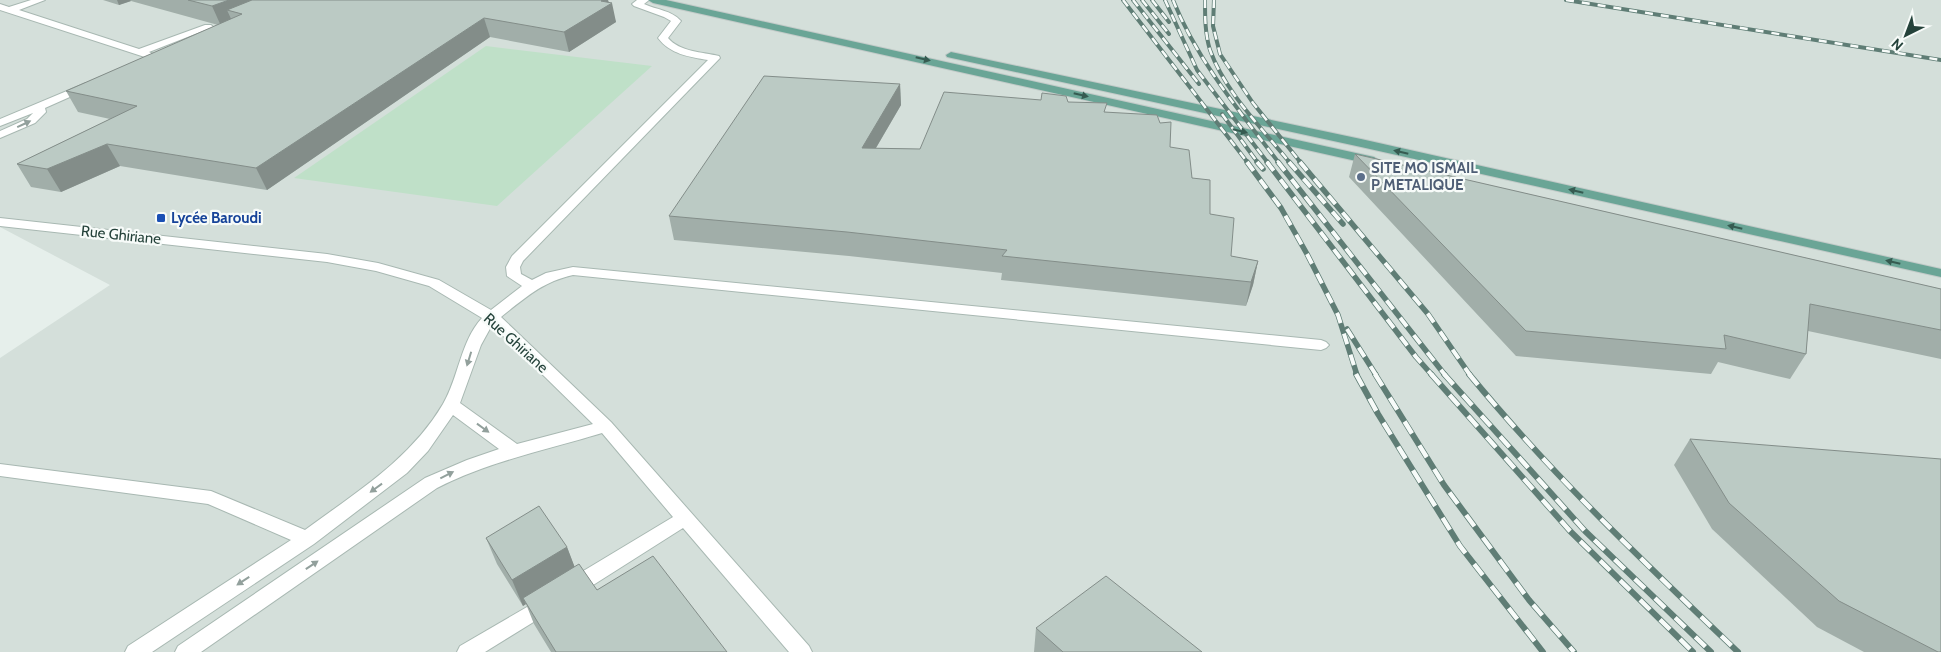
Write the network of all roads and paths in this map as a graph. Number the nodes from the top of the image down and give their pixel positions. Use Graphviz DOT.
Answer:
graph roads {
  1 [pos="40,0"];
  2 [pos="644,0"];
  3 [pos="653,0"];
  4 [pos="691,0"];
  5 [pos="5,8"];
  6 [pos="208,26"];
  7 [pos="220,31"];
  8 [pos="141,57"];
  9 [pos="98,81"];
  10 [pos="38,106"];
  11 [pos="0,122"];
  12 [pos="0,135"];
  13 [pos="1381,163"];
  14 [pos="0,222"];
  15 [pos="1941,273"];
  16 [pos="532,285"];
  17 [pos="492,317"];
  18 [pos="1321,345"];
  19 [pos="451,405"];
  20 [pos="605,426"];
  21 [pos="514,451"];
  22 [pos="0,470"];
  23 [pos="684,519"];
  24 [pos="307,539"];
  25 [pos="135,652"];
  26 [pos="185,652"];
  27 [pos="467,652"];
  28 [pos="802,652"];
  1 -- 5 [label="street"];
  2 -- 16 [label="street"];
  3 -- 13 [label="main road, one-way"];
  15 -- 4 [label="main road, one-way"];
  5 -- 8 [label="street"];
  6 -- 8 [label="street"];
  7 -- 8 [label="street"];
  9 -- 10 [label="street"];
  10 -- 11 [label="street"];
  12 -- 10 [label="street, one-way"];
  14 -- 17 [label="street, Rue Ghiriane"];
  16 -- 17 [label="street"];
  16 -- 18 [label="street"];
  17 -- 19 [label="street, one-way"];
  17 -- 20 [label="street, Rue Ghiriane"];
  19 -- 21 [label="street, one-way"];
  19 -- 24 [label="street, one-way"];
  20 -- 21 [label="street"];
  20 -- 23 [label="street, Rue Ghiriane"];
  26 -- 21 [label="street, one-way"];
  22 -- 24 [label="street"];
  23 -- 27 [label="street"];
  23 -- 28 [label="street, Rue Ghiriane"];
  24 -- 25 [label="street, one-way"];
}
